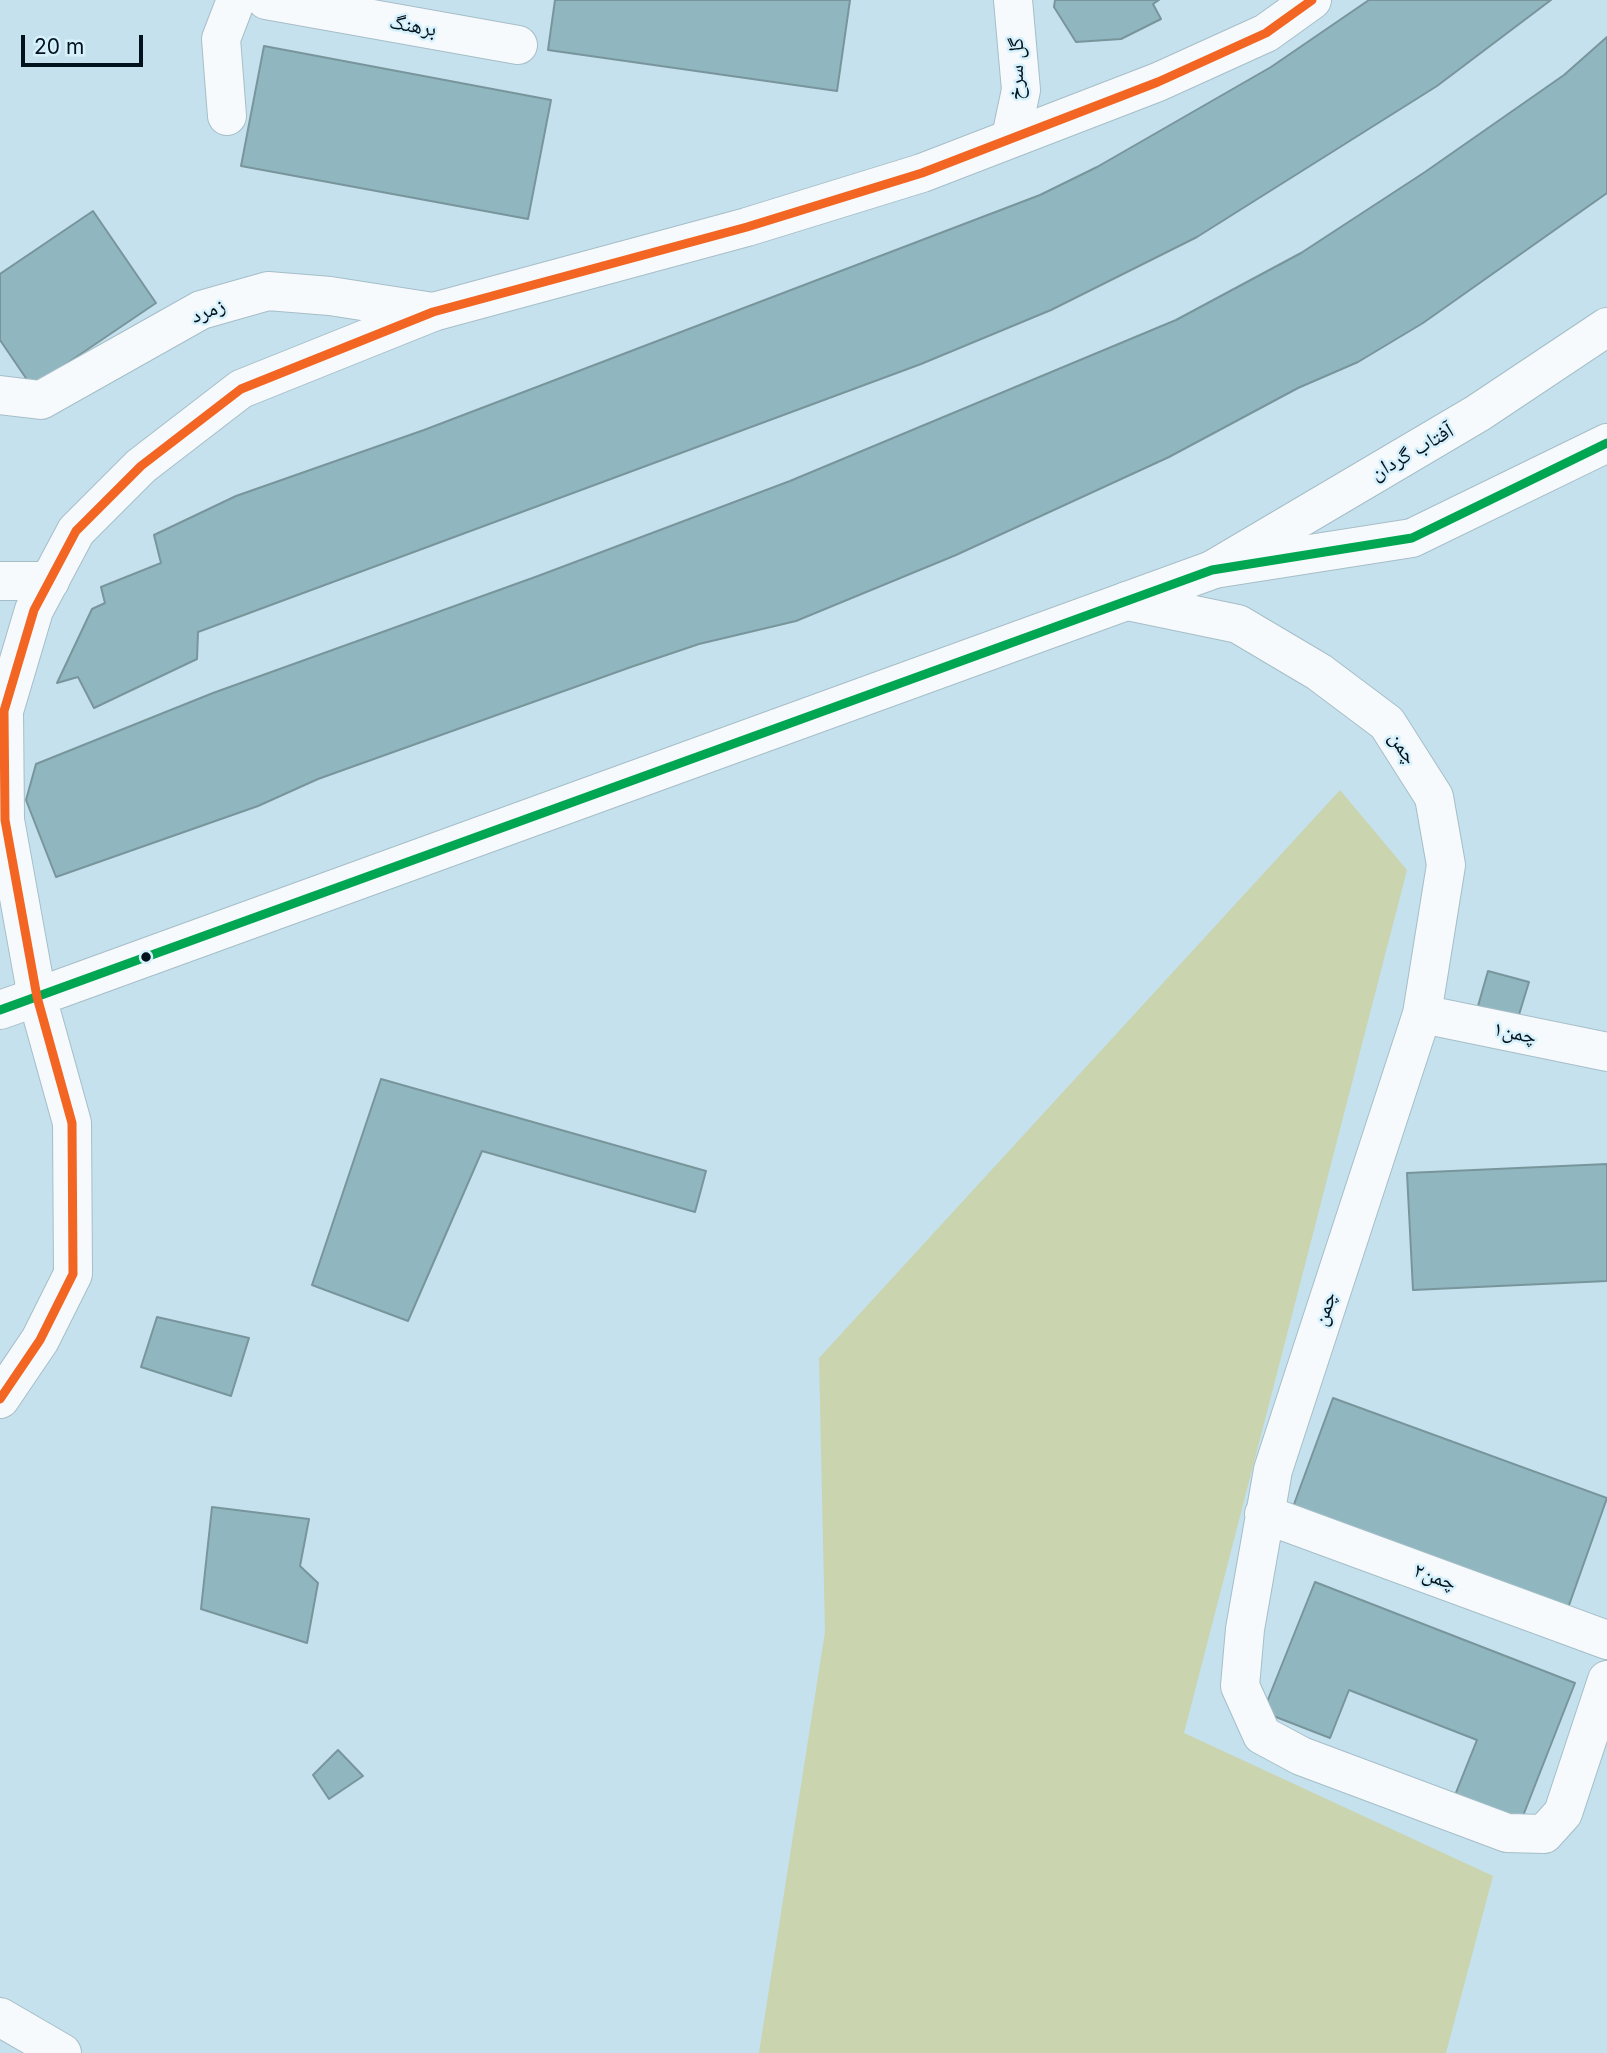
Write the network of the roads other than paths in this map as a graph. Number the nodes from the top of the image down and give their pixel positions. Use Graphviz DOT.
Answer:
graph roads {
  1 [pos="236,0"];
  2 [pos="266,0"];
  3 [pos="1013,0"];
  4 [pos="1312,0"];
  5 [pos="518,46"];
  6 [pos="227,116"];
  7 [pos="1011,137"];
  8 [pos="433,312"];
  9 [pos="1607,327"];
  10 [pos="0,395"];
  11 [pos="1607,443"];
  12 [pos="1212,570"];
  13 [pos="0,581"];
  14 [pos="50,581"];
  15 [pos="1127,601"];
  16 [pos="2,775"];
  17 [pos="37,997"];
  18 [pos="0,1010"];
  19 [pos="1422,1014"];
  20 [pos="1607,1052"];
  21 [pos="0,1399"];
  22 [pos="1264,1514"];
  23 [pos="1607,1640"];
  24 [pos="1607,1680"];
  25 [pos="0,2017"];
  26 [pos="62,2053"];
  1 -- 6 [label="main road"];
  2 -- 5 [label="main road, برهنگ"];
  3 -- 7 [label="main road, گل سرخ"];
  4 -- 7 [label="main road"];
  7 -- 8 [label="main road"];
  8 -- 10 [label="main road, زمرد"];
  8 -- 14 [label="main road"];
  9 -- 12 [label="main road, آفتاب گردان"];
  11 -- 12 [label="main road"];
  12 -- 15 [label="main road"];
  13 -- 14 [label="main road"];
  14 -- 16 [label="main road"];
  15 -- 17 [label="main road"];
  15 -- 19 [label="main road, چمن"];
  16 -- 17 [label="main road"];
  17 -- 18 [label="main road"];
  17 -- 21 [label="main road"];
  19 -- 20 [label="main road, چمن۱"];
  19 -- 22 [label="main road, چمن"];
  22 -- 23 [label="main road, چمن۲"];
  22 -- 24 [label="main road, چمن"];
  25 -- 26 [label="main road"];
}
